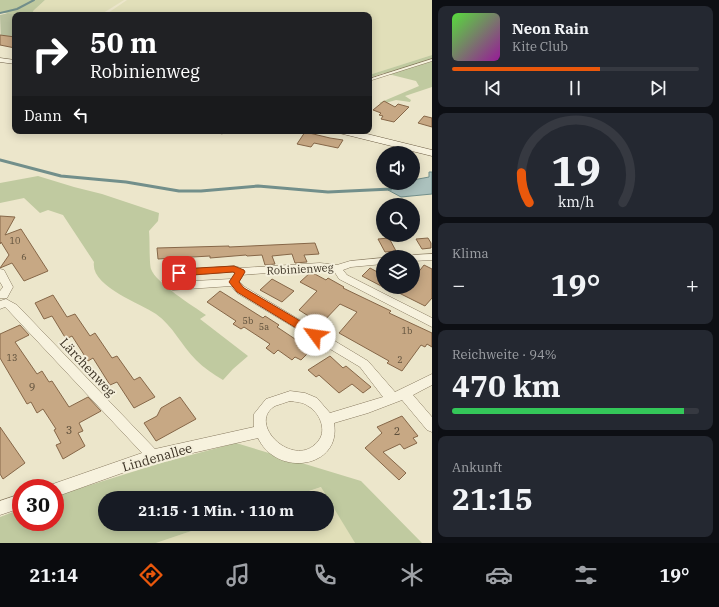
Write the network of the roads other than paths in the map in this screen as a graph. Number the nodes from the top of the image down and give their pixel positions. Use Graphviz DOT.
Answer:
graph roads {
  1 [pos="0,60"];
  2 [pos="432,60"];
  3 [pos="12,62"];
  4 [pos="372,79"];
  5 [pos="355,134"];
  6 [pos="432,153"];
  7 [pos="432,257"];
  8 [pos="420,258"];
  9 [pos="376,262"];
  10 [pos="337,268"];
  11 [pos="0,272"];
  12 [pos="237,277"];
  13 [pos="2,299"];
  14 [pos="432,323"];
  15 [pos="432,379"];
  16 [pos="398,396"];
  17 [pos="327,420"];
  18 [pos="432,426"];
  19 [pos="261,432"];
  20 [pos="153,456"];
  21 [pos="64,487"];
  22 [pos="12,504"];
  23 [pos="0,508"];
  1 -- 3 [label="street"];
  2 -- 4 [label="lane"];
  5 -- 6 [label="street"];
  7 -- 8 [label="street"];
  9 -- 10 [label="street, Robinienweg"];
  10 -- 12 [label="street, Robinienweg"];
  10 -- 14 [label="street"];
  11 -- 13 [label="street"];
  12 -- 12 [label="street, Robinienweg"];
  12 -- 16 [label="street"];
  13 -- 20 [label="street, Lärchenweg"];
  15 -- 16 [label="street"];
  16 -- 17 [label="street"];
  16 -- 18 [label="street"];
  17 -- 19 [label="street"];
  17 -- 19 [label="street"];
  19 -- 20 [label="street, Lindenallee"];
  20 -- 21 [label="street, Lindenallee"];
  22 -- 23 [label="street"];
}
